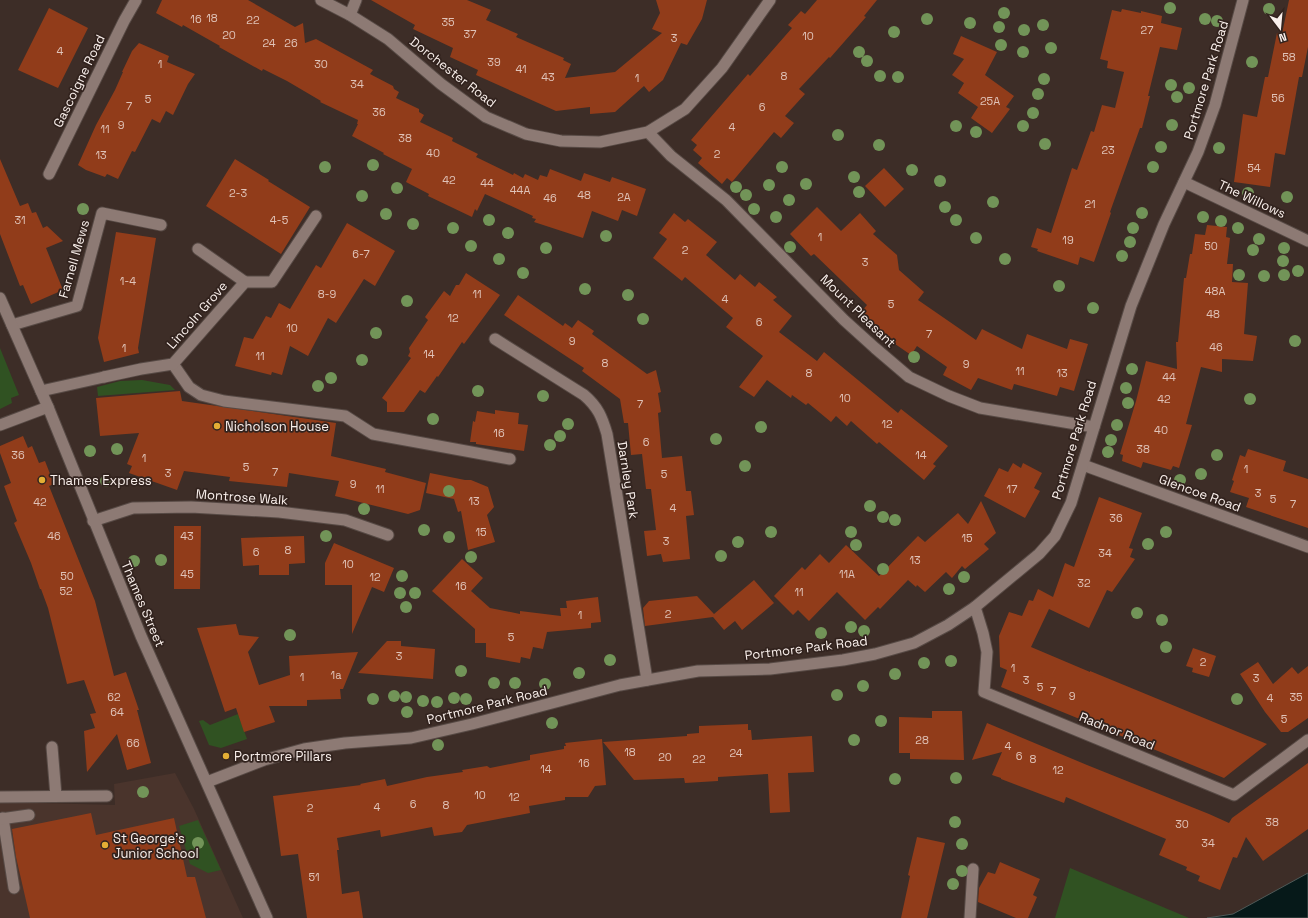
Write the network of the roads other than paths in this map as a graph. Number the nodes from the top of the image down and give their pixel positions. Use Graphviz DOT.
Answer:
graph roads {
  1 [pos="136,0"];
  2 [pos="321,0"];
  3 [pos="356,0"];
  4 [pos="770,0"];
  5 [pos="1243,0"];
  6 [pos="350,15"];
  7 [pos="648,132"];
  8 [pos="48,174"];
  9 [pos="1184,182"];
  10 [pos="316,216"];
  11 [pos="161,225"];
  12 [pos="1308,241"];
  13 [pos="198,249"];
  14 [pos="245,282"];
  15 [pos="0,298"];
  16 [pos="12,325"];
  17 [pos="495,339"];
  18 [pos="173,364"];
  19 [pos="41,391"];
  20 [pos="48,408"];
  21 [pos="0,425"];
  22 [pos="1094,427"];
  23 [pos="510,460"];
  24 [pos="1083,465"];
  25 [pos="94,521"];
  26 [pos="388,535"];
  27 [pos="1308,547"];
  28 [pos="975,607"];
  29 [pos="647,680"];
  30 [pos="1308,740"];
  31 [pos="52,747"];
  32 [pos="207,782"];
  33 [pos="56,796"];
  34 [pos="107,796"];
  35 [pos="0,797"];
  36 [pos="30,815"];
  37 [pos="2,819"];
  38 [pos="973,869"];
  39 [pos="14,888"];
  40 [pos="267,918"];
  41 [pos="970,918"];
  1 -- 8 [label="street, Gascoigne Road"];
  2 -- 6 [label="street, Dorchester Road"];
  3 -- 6 [label="street"];
  4 -- 7 [label="street"];
  5 -- 9 [label="street, Portmore Park Road"];
  6 -- 7 [label="street, Dorchester Road"];
  7 -- 22 [label="street, Mount Pleasant"];
  9 -- 12 [label="street, The Willows"];
  9 -- 22 [label="street, Portmore Park Road"];
  10 -- 14 [label="street, Lincoln Grove"];
  11 -- 16 [label="street, Farnell Mews"];
  13 -- 14 [label="street"];
  14 -- 18 [label="street, Lincoln Grove"];
  15 -- 16 [label="street, Thames Street"];
  16 -- 19 [label="street, Thames Street"];
  17 -- 29 [label="street, Darnley Park"];
  18 -- 19 [label="street, Lincoln Grove"];
  18 -- 23 [label="street"];
  19 -- 20 [label="street, Thames Street"];
  20 -- 21 [label="street"];
  20 -- 25 [label="street, Thames Street"];
  22 -- 24 [label="street, Portmore Park Road"];
  24 -- 27 [label="street, Glencoe Road"];
  24 -- 28 [label="street, Portmore Park Road"];
  25 -- 26 [label="street, Montrose Walk"];
  25 -- 32 [label="street, Thames Street"];
  28 -- 29 [label="street, Portmore Park Road"];
  28 -- 30 [label="street, Radnor Road"];
  29 -- 32 [label="street, Portmore Park Road"];
  31 -- 33 [label="street"];
  32 -- 40 [label="street, Thames Street"];
  33 -- 34 [label="street"];
  33 -- 35 [label="street"];
  36 -- 37 [label="street"];
  37 -- 39 [label="street"];
  38 -- 41 [label="street"];
}
